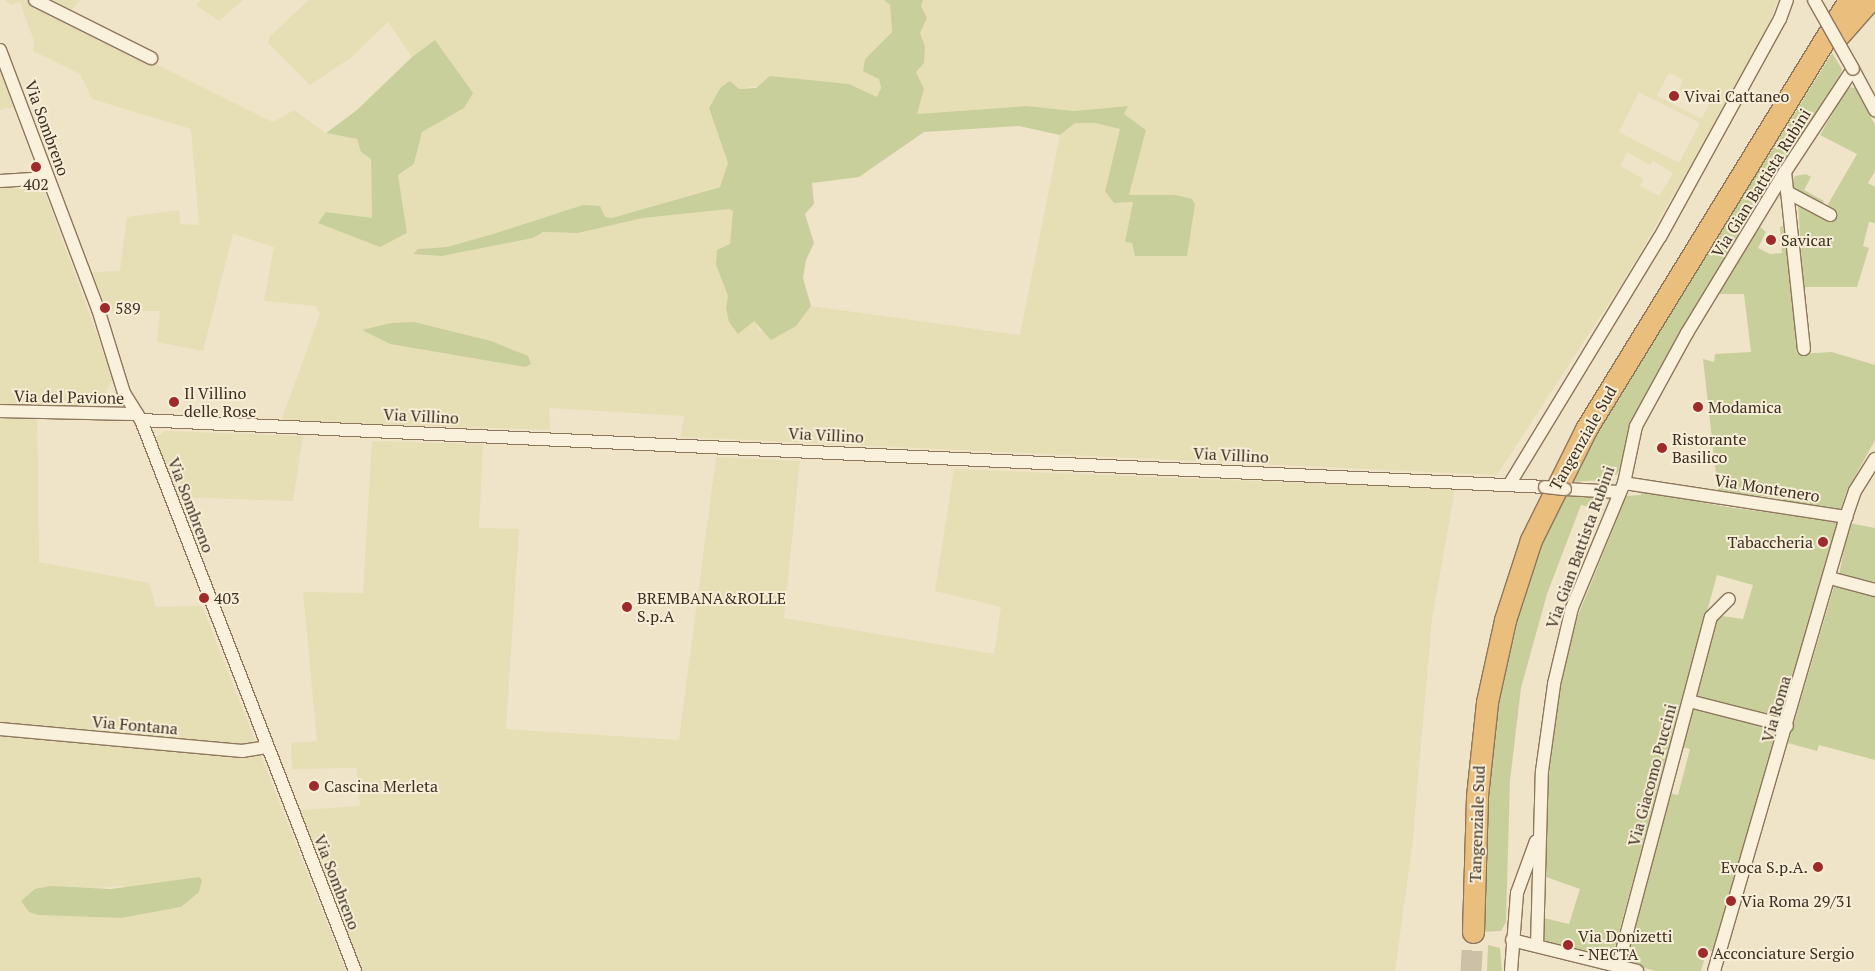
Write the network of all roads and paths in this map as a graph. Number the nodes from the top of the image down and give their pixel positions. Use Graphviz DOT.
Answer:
graph roads {
  1 [pos="35,0"];
  2 [pos="1786,0"];
  3 [pos="1814,0"];
  4 [pos="1832,0"];
  5 [pos="1850,0"];
  6 [pos="1870,0"];
  7 [pos="1823,42"];
  8 [pos="0,50"];
  9 [pos="151,58"];
  10 [pos="1853,69"];
  11 [pos="1875,110"];
  12 [pos="1785,172"];
  13 [pos="48,178"];
  14 [pos="0,181"];
  15 [pos="1788,192"];
  16 [pos="1830,215"];
  17 [pos="1804,348"];
  18 [pos="0,411"];
  19 [pos="139,417"];
  20 [pos="1875,459"];
  21 [pos="1509,485"];
  22 [pos="1622,487"];
  23 [pos="1846,517"];
  24 [pos="1830,578"];
  25 [pos="1875,590"];
  26 [pos="1729,599"];
  27 [pos="1689,702"];
  28 [pos="1787,726"];
  29 [pos="0,729"];
  30 [pos="267,747"];
  31 [pos="1540,830"];
  32 [pos="1473,932"];
  33 [pos="1512,940"];
  34 [pos="1537,945"];
  35 [pos="1618,966"];
  36 [pos="355,971"];
  37 [pos="1511,971"];
  38 [pos="1637,971"];
  39 [pos="1714,971"];
  1 -- 9 [label="street"];
  2 -- 21 [label="street"];
  3 -- 10 [label="street, bridge"];
  4 -- 7 [label="highway"];
  5 -- 7 [label="highway, Tangenziale Sud"];
  6 -- 7 [label="highway"];
  7 -- 32 [label="highway, Tangenziale Sud"];
  8 -- 13 [label="street, Via Sombreno"];
  10 -- 11 [label="street"];
  10 -- 12 [label="street, Via Gian Battista Rubini"];
  12 -- 15 [label="street"];
  12 -- 22 [label="street, Via Gian Battista Rubini"];
  13 -- 14 [label="street"];
  13 -- 19 [label="street, Via Sombreno"];
  15 -- 16 [label="street"];
  15 -- 17 [label="street"];
  18 -- 19 [label="street, Via del Pavione"];
  19 -- 21 [label="street, Via Villino"];
  19 -- 30 [label="street, Via Sombreno"];
  20 -- 23 [label="street, Via Roma"];
  21 -- 22 [label="street, Via Villino, bridge"];
  22 -- 23 [label="street, Via Montenero"];
  22 -- 31 [label="street, Via Gian Battista Rubini"];
  23 -- 24 [label="street, Via Roma"];
  24 -- 25 [label="street"];
  24 -- 28 [label="street, Via Roma"];
  26 -- 27 [label="street, Via Giacomo Puccini"];
  27 -- 28 [label="street"];
  27 -- 35 [label="street, Via Giacomo Puccini"];
  28 -- 39 [label="street, Via Roma"];
  29 -- 30 [label="street, Via Fontana"];
  30 -- 36 [label="street, Via Sombreno"];
  31 -- 33 [label="street"];
  31 -- 34 [label="street, Via Gian Battista Rubini"];
  33 -- 34 [label="street"];
  33 -- 37 [label="street"];
  34 -- 35 [label="street"];
  35 -- 38 [label="street"];
}
